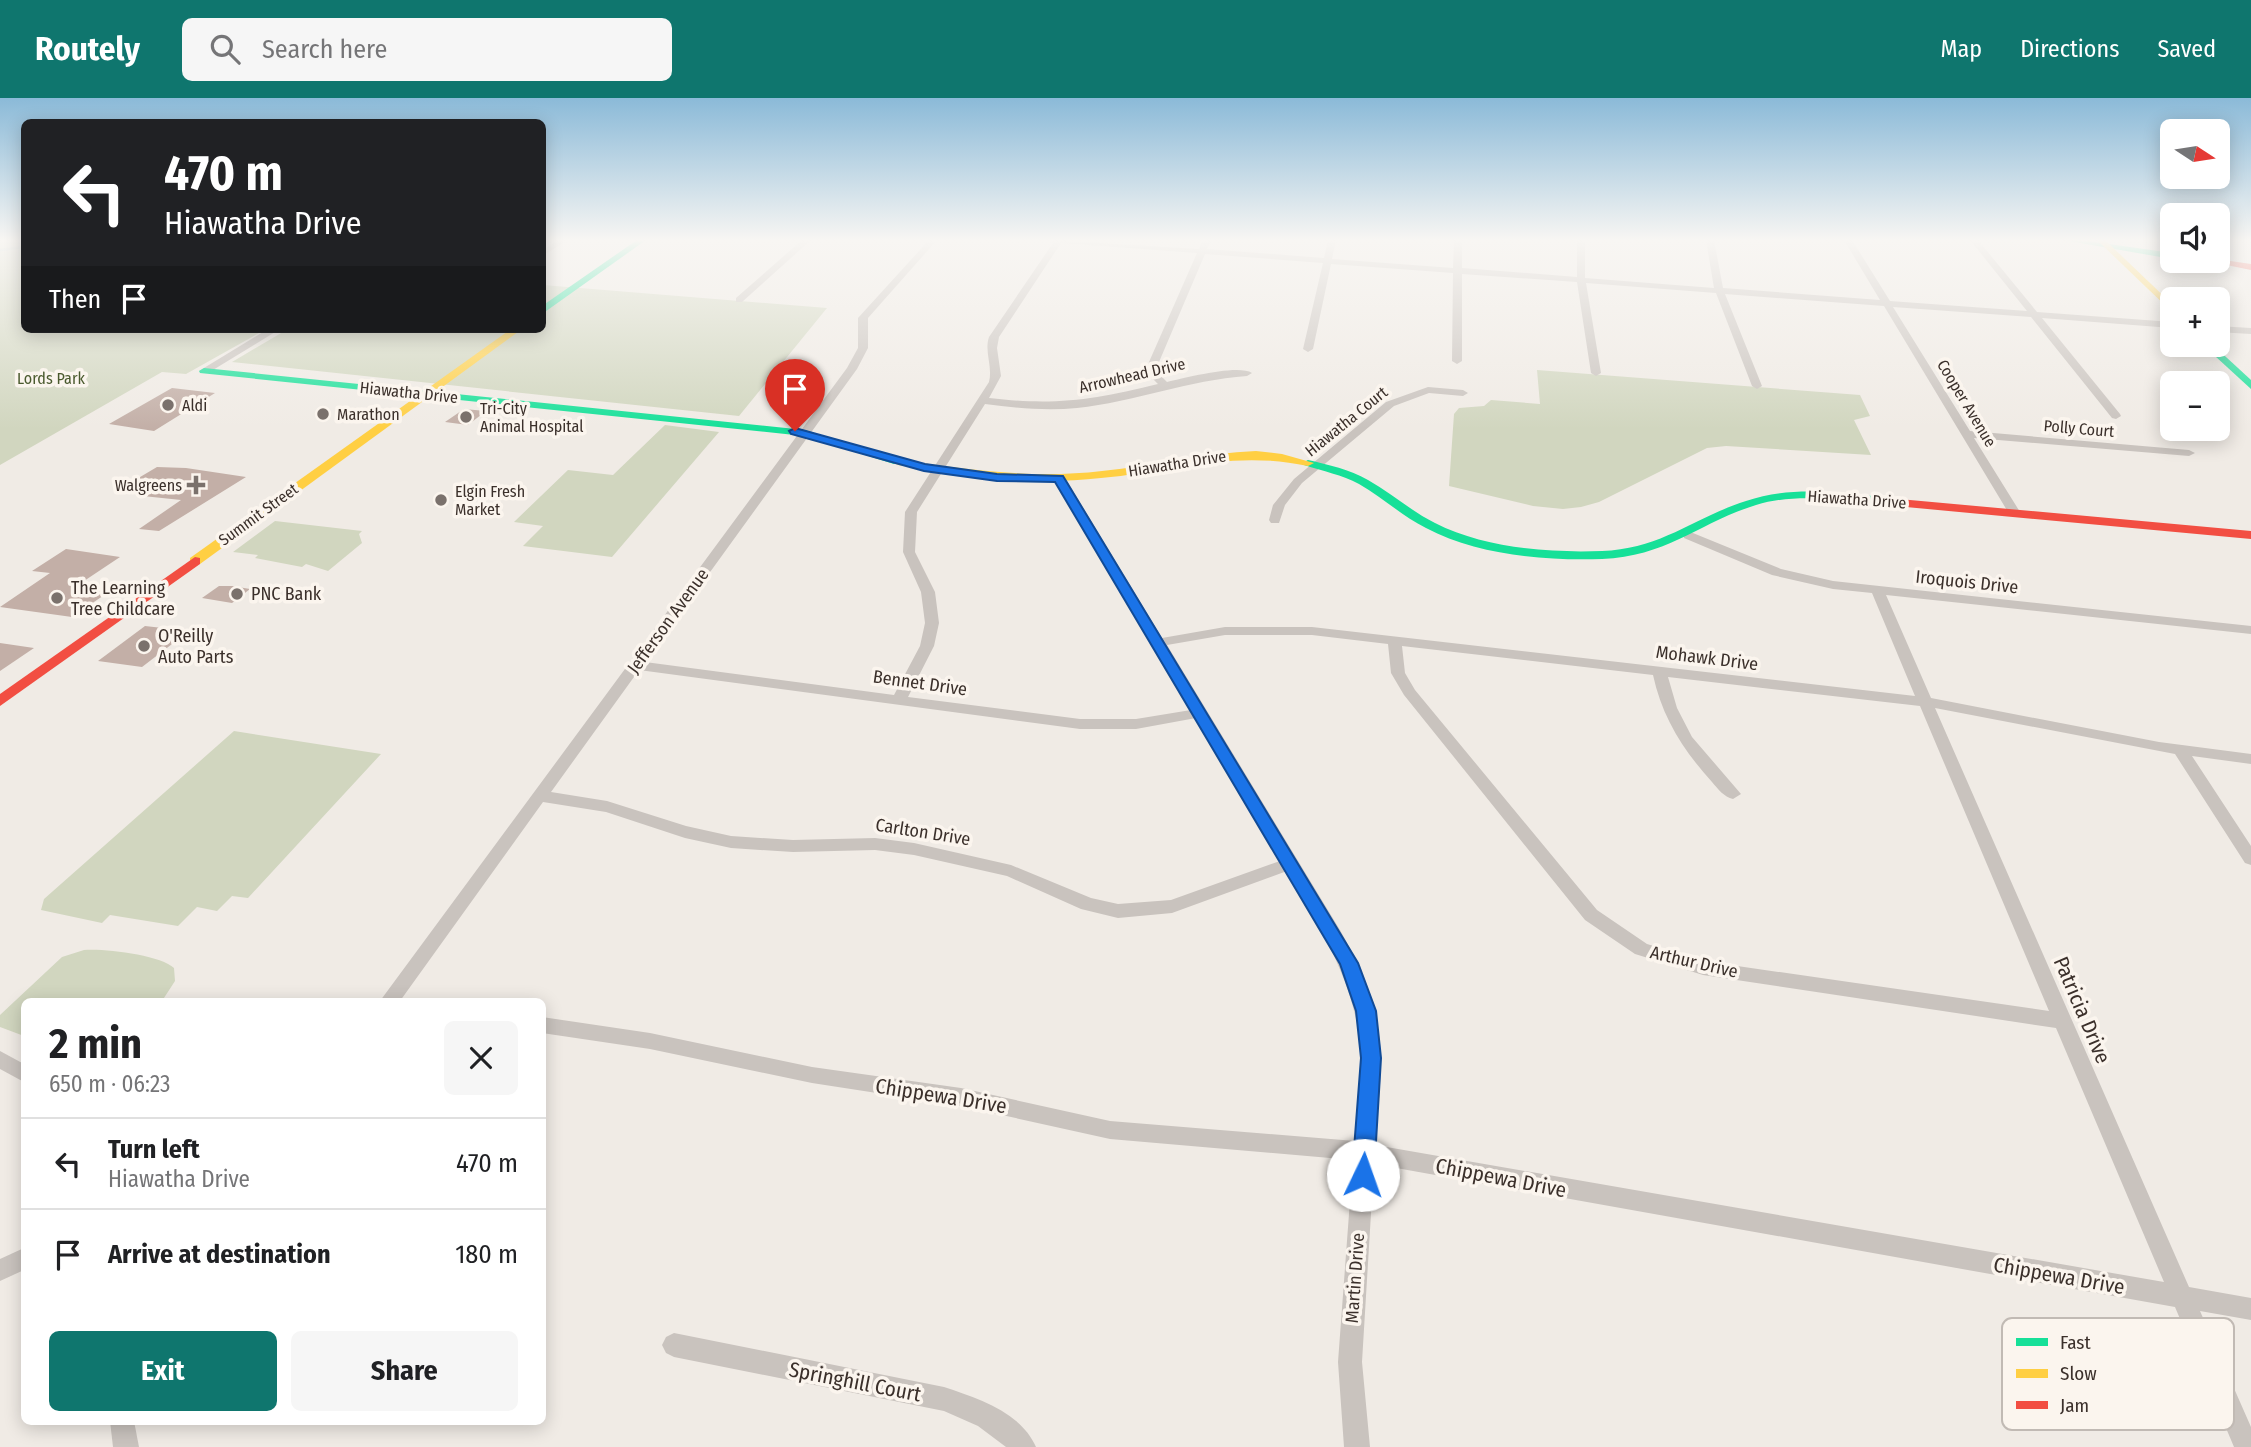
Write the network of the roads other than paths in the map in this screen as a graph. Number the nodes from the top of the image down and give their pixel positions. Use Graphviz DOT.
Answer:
graph roads {
  1 [pos="876,303"];
  2 [pos="1017,303"];
  3 [pos="1180,303"];
  4 [pos="1318,303"];
  5 [pos="1458,303"];
  6 [pos="1585,303"];
  7 [pos="1724,303"];
  8 [pos="1888,303"];
  9 [pos="2025,303"];
  10 [pos="2035,315"];
  11 [pos="2160,324"];
  12 [pos="2230,330"];
  13 [pos="2251,331"];
  14 [pos="268,333"];
  15 [pos="511,333"];
  16 [pos="1308,349"];
  17 [pos="2221,357"];
  18 [pos="1457,361"];
  19 [pos="1247,373"];
  20 [pos="1596,373"];
  21 [pos="1164,385"];
  22 [pos="1757,386"];
  23 [pos="2251,386"];
  24 [pos="1464,393"];
  25 [pos="426,394"];
  26 [pos="983,401"];
  27 [pos="2116,416"];
  28 [pos="805,433"];
  29 [pos="1967,434"];
  30 [pos="2189,453"];
  31 [pos="1318,464"];
  32 [pos="939,470"];
  33 [pos="1059,478"];
  34 [pos="2014,512"];
  35 [pos="1275,520"];
  36 [pos="1688,535"];
  37 [pos="2251,535"];
  38 [pos="1877,590"];
  39 [pos="2251,630"];
  40 [pos="1395,640"];
  41 [pos="1156,643"];
  42 [pos="635,665"];
  43 [pos="1660,672"];
  44 [pos="899,699"];
  45 [pos="0,701"];
  46 [pos="1925,702"];
  47 [pos="1200,713"];
  48 [pos="2181,751"];
  49 [pos="2251,759"];
  50 [pos="1733,794"];
  51 [pos="539,796"];
  52 [pos="2251,859"];
  53 [pos="1289,864"];
  54 [pos="390,998"];
  55 [pos="2062,1021"];
  56 [pos="546,1026"];
  57 [pos="0,1059"];
  58 [pos="21,1072"];
  59 [pos="1364,1152"];
  60 [pos="21,1260"];
  61 [pos="0,1270"];
  62 [pos="2181,1297"];
  63 [pos="2251,1309"];
  64 [pos="2190,1318"];
  65 [pos="674,1345"];
  66 [pos="2234,1417"];
  67 [pos="123,1425"];
  68 [pos="126,1447"];
  69 [pos="1023,1447"];
  70 [pos="1357,1447"];
  71 [pos="2247,1447"];
  1 -- 28 [label="street, Jefferson Avenue"];
  2 -- 26 [label="street"];
  3 -- 21 [label="street"];
  4 -- 16 [label="street"];
  5 -- 18 [label="street"];
  6 -- 20 [label="street"];
  7 -- 22 [label="street"];
  8 -- 10 [label="street"];
  8 -- 29 [label="street, Cooper Avenue"];
  9 -- 10 [label="street"];
  10 -- 11 [label="street"];
  10 -- 27 [label="street"];
  12 -- 13 [label="street"];
  14 -- 25 [label="street, Hiawatha Drive"];
  15 -- 25 [label="street, Summit Street"];
  17 -- 23 [label="street"];
  19 -- 21 [label="street, Arrowhead Drive"];
  21 -- 26 [label="street, Arrowhead Drive"];
  24 -- 31 [label="street, Hiawatha Court"];
  25 -- 28 [label="street, Hiawatha Drive"];
  25 -- 45 [label="street, Summit Street"];
  26 -- 32 [label="street"];
  28 -- 32 [label="street, Hiawatha Drive"];
  28 -- 42 [label="street, Jefferson Avenue"];
  29 -- 30 [label="street, Polly Court"];
  29 -- 34 [label="street, Cooper Avenue"];
  31 -- 33 [label="street, Hiawatha Drive"];
  31 -- 35 [label="street, Hiawatha Court"];
  31 -- 36 [label="street, Hiawatha Drive"];
  32 -- 33 [label="street, Hiawatha Drive"];
  32 -- 44 [label="street"];
  33 -- 41 [label="street, Martin Drive"];
  34 -- 36 [label="street, Hiawatha Drive"];
  34 -- 37 [label="street, Hiawatha Drive"];
  36 -- 38 [label="street, Iroquois Drive"];
  38 -- 39 [label="street, Iroquois Drive"];
  38 -- 46 [label="street, Patricia Drive"];
  40 -- 41 [label="street, Mohawk Drive"];
  40 -- 43 [label="street, Mohawk Drive"];
  40 -- 55 [label="street, Arthur Drive"];
  41 -- 47 [label="street, Martin Drive"];
  42 -- 44 [label="street, Bennet Drive"];
  42 -- 51 [label="street, Jefferson Avenue"];
  43 -- 46 [label="street, Mohawk Drive"];
  43 -- 50 [label="street"];
  44 -- 47 [label="street, Bennet Drive"];
  46 -- 48 [label="street, Mohawk Drive"];
  46 -- 55 [label="street, Patricia Drive"];
  47 -- 53 [label="street, Martin Drive"];
  48 -- 49 [label="street, Mohawk Drive"];
  48 -- 52 [label="street"];
  51 -- 53 [label="street, Carlton Drive"];
  51 -- 54 [label="street, Jefferson Avenue"];
  53 -- 59 [label="street, Martin Drive"];
  55 -- 62 [label="street, Patricia Drive"];
  56 -- 59 [label="street, Chippewa Drive"];
  57 -- 58 [label="street"];
  59 -- 62 [label="street, Chippewa Drive"];
  59 -- 70 [label="street, Martin Drive"];
  60 -- 61 [label="street"];
  62 -- 63 [label="street, Chippewa Drive"];
  62 -- 64 [label="street, Patricia Drive"];
  65 -- 69 [label="street, Springhill Court"];
  66 -- 71 [label="street, Patricia Drive"];
  67 -- 68 [label="street"];
}
